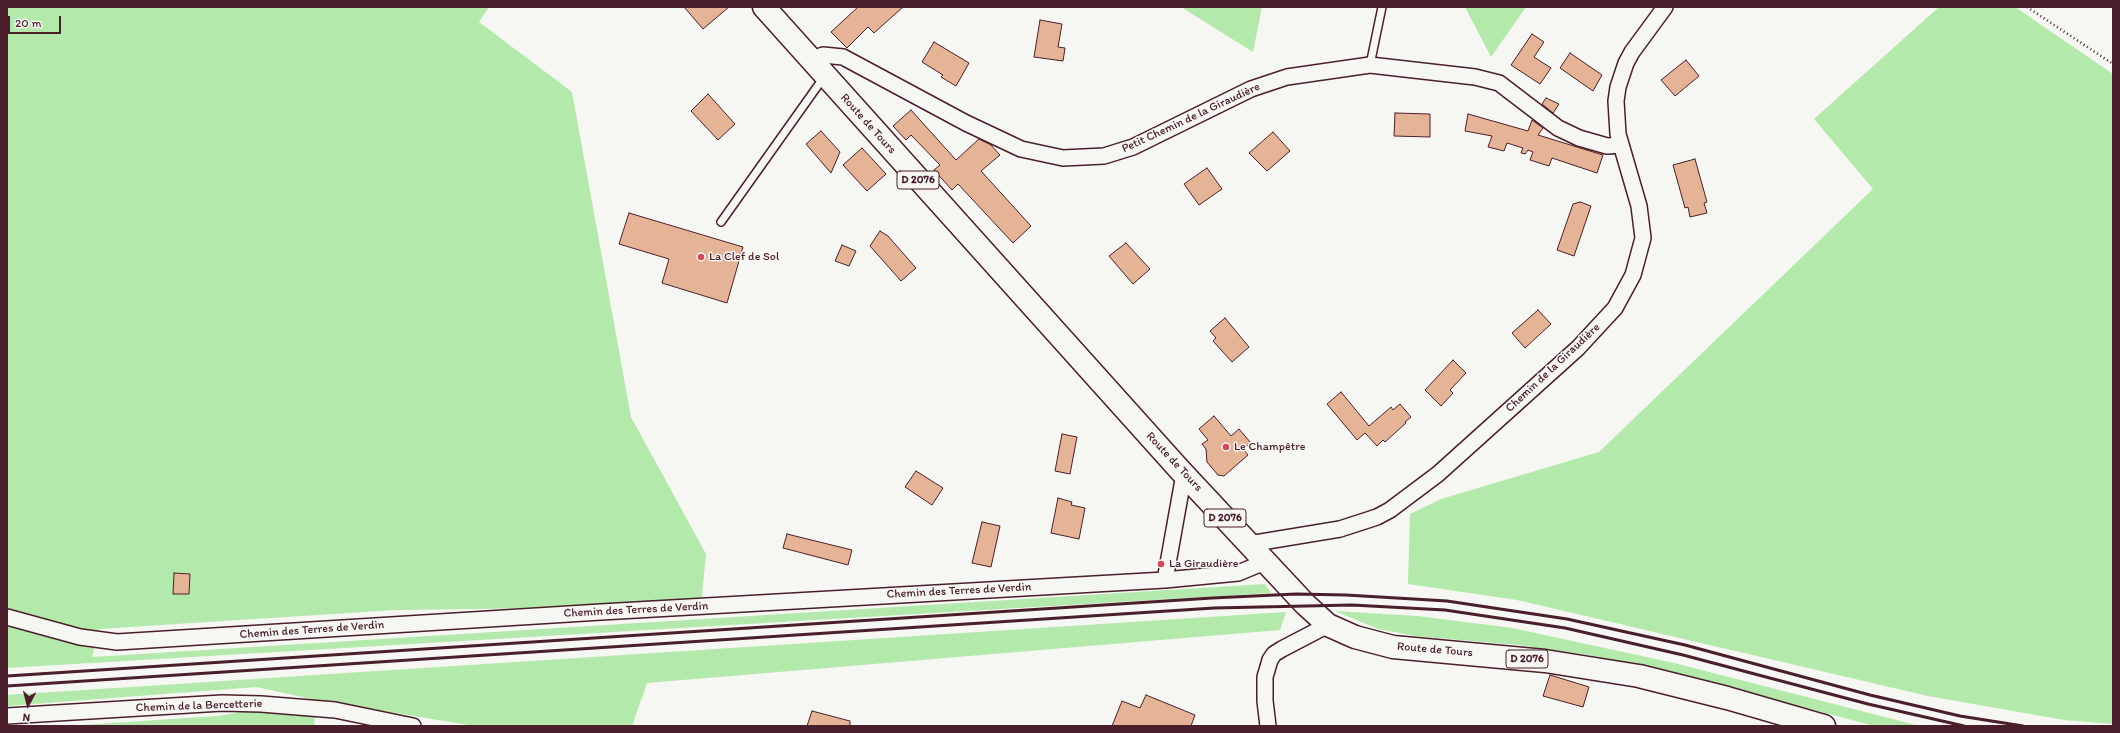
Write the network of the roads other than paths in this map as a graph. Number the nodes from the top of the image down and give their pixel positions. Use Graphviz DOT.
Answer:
graph roads {
  1 [pos="764,7"];
  2 [pos="1382,7"];
  3 [pos="1665,7"];
  4 [pos="1370,65"];
  5 [pos="818,68"];
  6 [pos="1621,145"];
  7 [pos="721,222"];
  8 [pos="1184,474"];
  9 [pos="1249,544"];
  10 [pos="1265,562"];
  11 [pos="1165,580"];
  12 [pos="7,617"];
  13 [pos="1328,625"];
  14 [pos="7,716"];
  15 [pos="413,726"];
  16 [pos="1268,726"];
  17 [pos="1824,726"];
  1 -- 5 [label="main road, Route de Tours / D 2076"];
  2 -- 4 [label="lane"];
  3 -- 6 [label="street, Chemin de la Giraudière"];
  4 -- 5 [label="street, Petit Chemin de la Giraudière"];
  4 -- 6 [label="street, Petit Chemin de la Giraudière"];
  5 -- 7 [label="lane"];
  5 -- 8 [label="main road, Route de Tours / D 2076"];
  6 -- 9 [label="street, Chemin de la Giraudière"];
  8 -- 9 [label="main road, Route de Tours / D 2076"];
  8 -- 11 [label="street"];
  9 -- 10 [label="main road, Route de Tours / D 2076"];
  10 -- 11 [label="street, Chemin des Terres de Verdin"];
  10 -- 13 [label="main road, Route de Tours / D 2076"];
  11 -- 12 [label="street, Chemin des Terres de Verdin"];
  13 -- 16 [label="street"];
  13 -- 17 [label="main road, Route de Tours / D 2076"];
  14 -- 15 [label="street, Chemin de la Bercetterie"];
}
